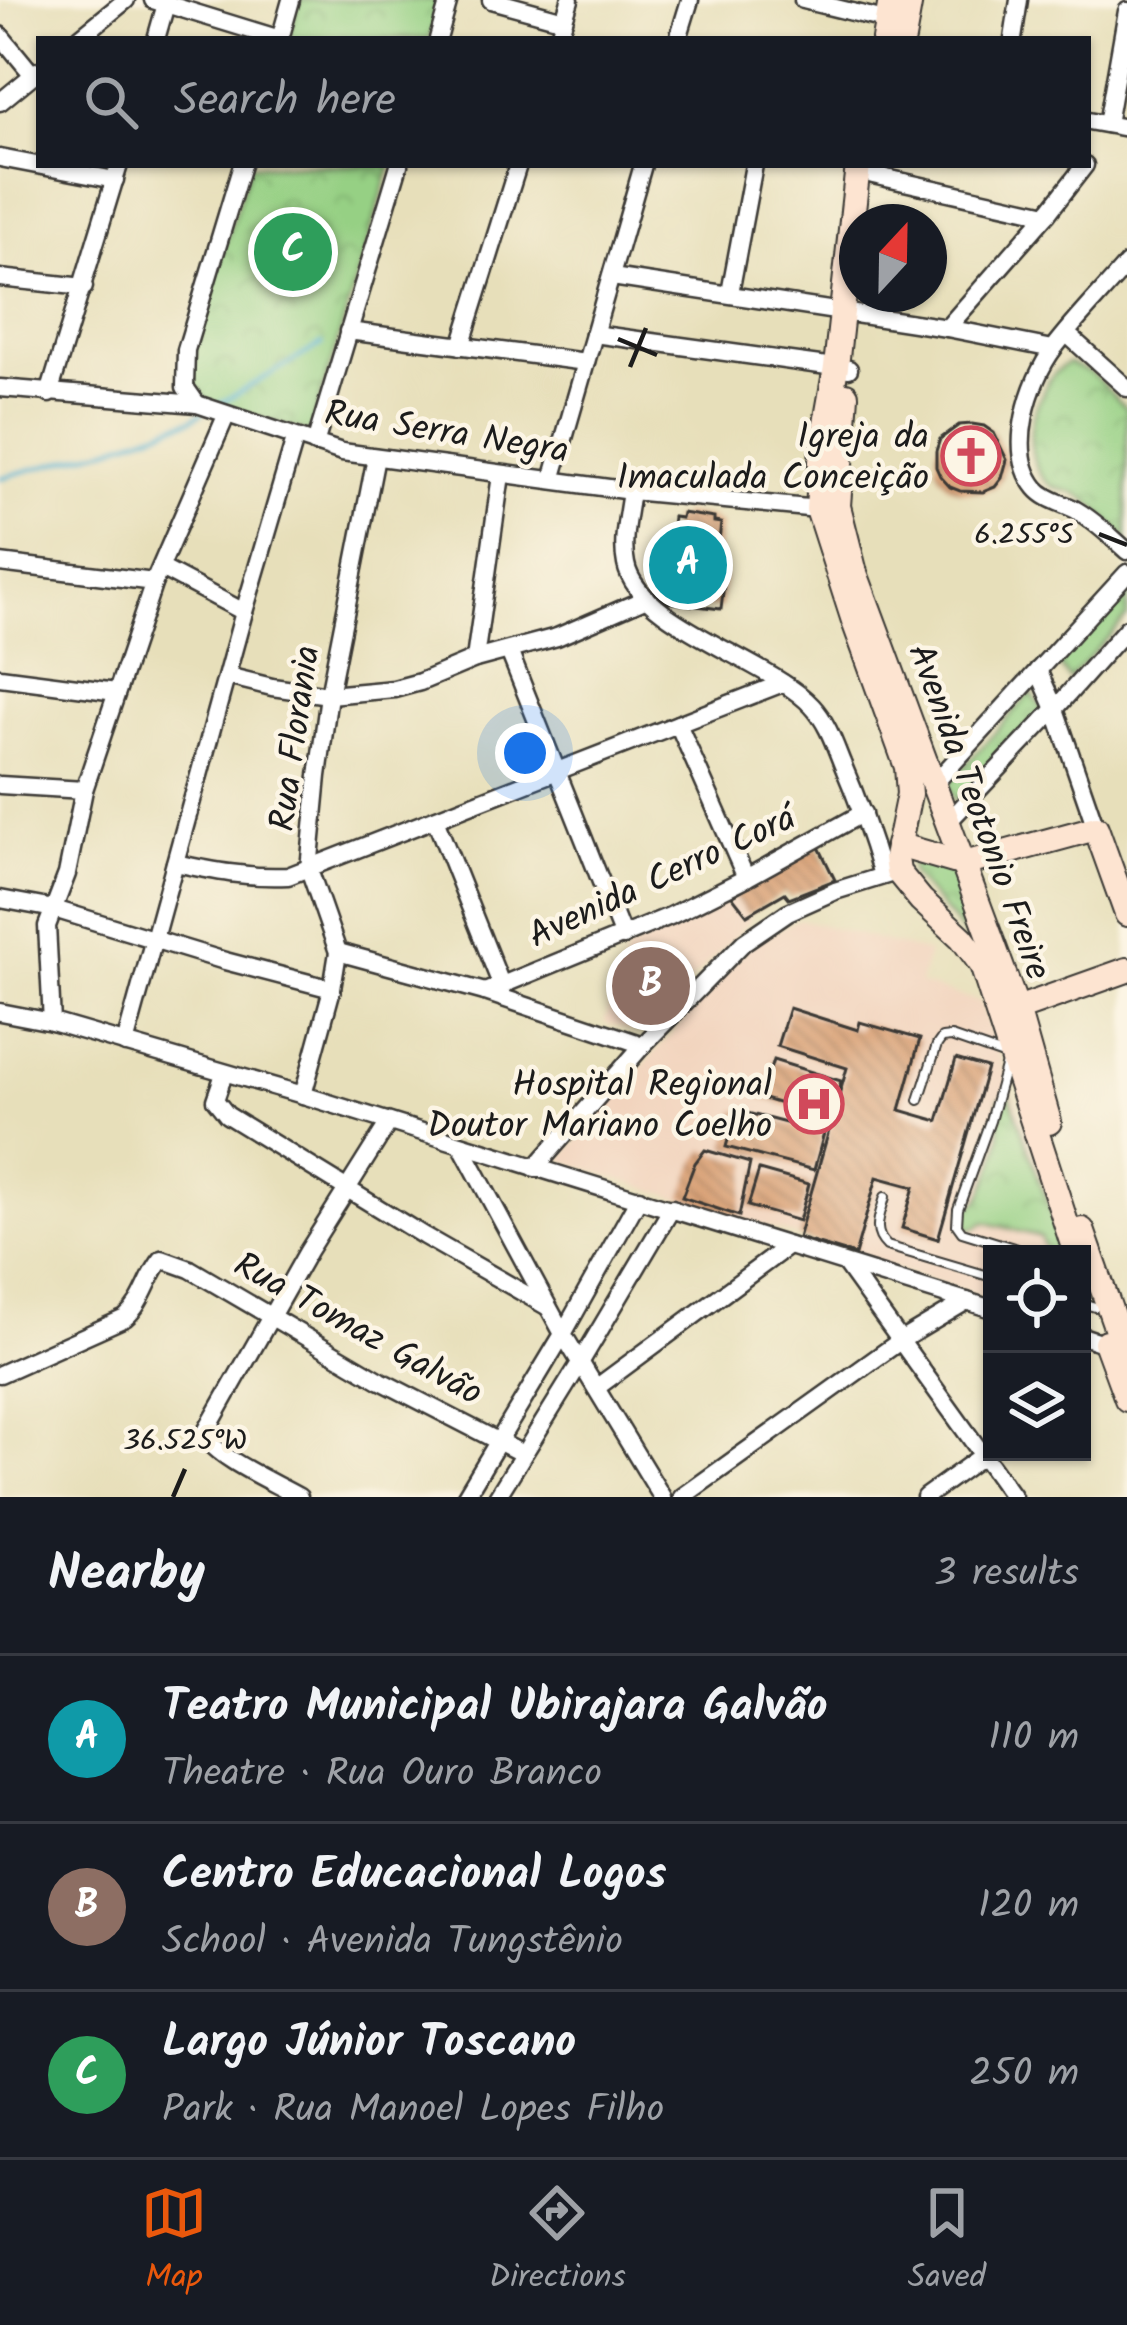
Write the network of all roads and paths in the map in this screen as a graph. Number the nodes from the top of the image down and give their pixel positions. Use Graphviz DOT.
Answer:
graph roads {
  1 [pos="291,0"];
  2 [pos="449,0"];
  3 [pos="490,0"];
  4 [pos="570,0"];
  5 [pos="690,0"];
  6 [pos="803,0"];
  7 [pos="1019,0"];
  8 [pos="124,1"];
  9 [pos="159,2"];
  10 [pos="1127,11"];
  11 [pos="564,20"];
  12 [pos="897,20"];
  13 [pos="0,35"];
  14 [pos="82,36"];
  15 [pos="156,36"];
  16 [pos="270,36"];
  17 [pos="281,36"];
  18 [pos="439,36"];
  19 [pos="559,36"];
  20 [pos="680,36"];
  21 [pos="1013,36"];
  22 [pos="36,73"];
  23 [pos="0,102"];
  24 [pos="1097,122"];
  25 [pos="1127,128"];
  26 [pos="0,158"];
  27 [pos="36,163"];
  28 [pos="78,168"];
  29 [pos="241,168"];
  30 [pos="398,168"];
  31 [pos="517,168"];
  32 [pos="642,168"];
  33 [pos="753,168"];
  34 [pos="869,168"];
  35 [pos="1082,168"];
  36 [pos="117,173"];
  37 [pos="867,204"];
  38 [pos="1047,214"];
  39 [pos="1127,264"];
  40 [pos="612,277"];
  41 [pos="0,278"];
  42 [pos="84,287"];
  43 [pos="730,293"];
  44 [pos="849,312"];
  45 [pos="848,315"];
  46 [pos="947,328"];
  47 [pos="348,331"];
  48 [pos="594,334"];
  49 [pos="1067,334"];
  50 [pos="460,346"];
  51 [pos="1053,349"];
  52 [pos="586,362"];
  53 [pos="842,368"];
  54 [pos="0,388"];
  55 [pos="1127,388"];
  56 [pos="50,394"];
  57 [pos="197,404"];
  58 [pos="226,416"];
  59 [pos="295,439"];
  60 [pos="315,444"];
  61 [pos="376,457"];
  62 [pos="502,475"];
  63 [pos="552,480"];
  64 [pos="631,491"];
  65 [pos="818,509"];
  66 [pos="1127,551"];
  67 [pos="0,563"];
  68 [pos="1127,573"];
  69 [pos="158,575"];
  70 [pos="647,598"];
  71 [pos="244,612"];
  72 [pos="1127,628"];
  73 [pos="509,651"];
  74 [pos="475,659"];
  75 [pos="878,664"];
  76 [pos="1038,670"];
  77 [pos="0,676"];
  78 [pos="227,676"];
  79 [pos="783,683"];
  80 [pos="116,692"];
  81 [pos="329,695"];
  82 [pos="1055,710"];
  83 [pos="678,724"];
  84 [pos="557,771"];
  85 [pos="933,784"];
  86 [pos="0,785"];
  87 [pos="84,790"];
  88 [pos="435,819"];
  89 [pos="866,821"];
  90 [pos="949,821"];
  91 [pos="1096,828"];
  92 [pos="898,845"];
  93 [pos="176,863"];
  94 [pos="964,864"];
  95 [pos="309,869"];
  96 [pos="890,874"];
  97 [pos="746,878"];
  98 [pos="1121,878"];
  99 [pos="0,899"];
  100 [pos="54,909"];
  101 [pos="1127,914"];
  102 [pos="623,937"];
  103 [pos="154,939"];
  104 [pos="338,952"];
  105 [pos="1127,970"];
  106 [pos="493,988"];
  107 [pos="332,989"];
  108 [pos="0,1012"];
  109 [pos="1007,1013"];
  110 [pos="52,1022"];
  111 [pos="125,1044"];
  112 [pos="643,1045"];
  113 [pos="1008,1053"];
  114 [pos="224,1074"];
  115 [pos="303,1095"];
  116 [pos="919,1100"];
  117 [pos="389,1122"];
  118 [pos="461,1145"];
  119 [pos="536,1168"];
  120 [pos="349,1189"];
  121 [pos="885,1197"];
  122 [pos="639,1198"];
  123 [pos="672,1208"];
  124 [pos="1005,1245"];
  125 [pos="1073,1245"];
  126 [pos="788,1246"];
  127 [pos="845,1264"];
  128 [pos="983,1274"];
  129 [pos="967,1301"];
  130 [pos="983,1306"];
  131 [pos="548,1307"];
  132 [pos="1091,1312"];
  133 [pos="271,1316"];
  134 [pos="563,1334"];
  135 [pos="900,1341"];
  136 [pos="1105,1346"];
  137 [pos="580,1364"];
  138 [pos="0,1374"];
  139 [pos="596,1388"];
  140 [pos="1127,1399"];
  141 [pos="498,1442"];
  142 [pos="523,1454"];
  143 [pos="982,1456"];
  144 [pos="298,1497"];
  145 [pos="465,1497"];
  146 [pos="496,1497"];
  147 [pos="662,1497"];
  148 [pos="682,1497"];
  149 [pos="925,1497"];
  150 [pos="1013,1497"];
  1 -- 17 [label="street"];
  2 -- 18 [label="street"];
  3 -- 11 [label="street"];
  4 -- 11 [label="street"];
  5 -- 20 [label="street"];
  6 -- 12 [label="street"];
  7 -- 21 [label="street"];
  8 -- 14 [label="street"];
  9 -- 15 [label="street"];
  9 -- 16 [label="street"];
  10 -- 24 [label="street"];
  11 -- 19 [label="street"];
  13 -- 22 [label="street"];
  22 -- 23 [label="street"];
  24 -- 25 [label="street"];
  26 -- 27 [label="street"];
  28 -- 36 [label="street"];
  29 -- 57 [label="street"];
  30 -- 47 [label="street"];
  31 -- 50 [label="street"];
  32 -- 40 [label="street"];
  33 -- 43 [label="street"];
  34 -- 37 [label="main road"];
  34 -- 38 [label="street"];
  34 -- 45 [label="main road, Avenida Teotonio Freire"];
  35 -- 38 [label="street"];
  36 -- 42 [label="street"];
  38 -- 46 [label="street"];
  39 -- 49 [label="street"];
  40 -- 43 [label="street"];
  40 -- 48 [label="street"];
  41 -- 42 [label="street"];
  42 -- 56 [label="street"];
  43 -- 45 [label="street"];
  44 -- 45 [label="main road, Avenida Teotonio Freire"];
  45 -- 46 [label="street"];
  45 -- 53 [label="main road, Avenida Teotonio Freire"];
  46 -- 51 [label="street"];
  47 -- 50 [label="street"];
  47 -- 60 [label="street"];
  48 -- 52 [label="street"];
  48 -- 53 [label="street"];
  49 -- 51 [label="street"];
  49 -- 55 [label="street"];
  50 -- 52 [label="street"];
  51 -- 66 [label="street"];
  52 -- 63 [label="street"];
  53 -- 65 [label="main road, Avenida Teotonio Freire"];
  53 -- 75 [label="main road, Avenida Teotonio Freire"];
  54 -- 56 [label="street, Rua Serra Negra"];
  56 -- 57 [label="street, Rua Serra Negra"];
  57 -- 58 [label="street, Rua Serra Negra"];
  58 -- 59 [label="street, Rua Serra Negra"];
  58 -- 69 [label="street"];
  59 -- 60 [label="street, Rua Serra Negra"];
  59 -- 71 [label="street"];
  60 -- 61 [label="street, Rua Serra Negra"];
  61 -- 62 [label="street, Rua Serra Negra"];
  61 -- 81 [label="street, Rua Florania"];
  62 -- 63 [label="street, Rua Serra Negra"];
  62 -- 74 [label="street"];
  63 -- 64 [label="street, Rua Serra Negra"];
  64 -- 65 [label="street, Rua Serra Negra"];
  64 -- 70 [label="street"];
  65 -- 75 [label="main road, Avenida Teotonio Freire"];
  67 -- 69 [label="street"];
  68 -- 76 [label="street"];
  69 -- 71 [label="street"];
  69 -- 80 [label="street"];
  70 -- 73 [label="street"];
  70 -- 79 [label="street"];
  71 -- 78 [label="street"];
  72 -- 82 [label="street"];
  73 -- 74 [label="street"];
  73 -- 84 [label="street"];
  74 -- 81 [label="street"];
  75 -- 85 [label="main road, Avenida Teotonio Freire"];
  75 -- 92 [label="main road, Avenida Teotonio Freire"];
  76 -- 82 [label="street"];
  76 -- 85 [label="street"];
  77 -- 80 [label="street"];
  78 -- 81 [label="street"];
  78 -- 93 [label="street"];
  79 -- 83 [label="street"];
  79 -- 89 [label="street"];
  80 -- 87 [label="street"];
  81 -- 95 [label="street, Rua Florania"];
  82 -- 90 [label="street"];
  82 -- 91 [label="street"];
  83 -- 84 [label="street"];
  83 -- 97 [label="street"];
  84 -- 88 [label="street"];
  84 -- 102 [label="street"];
  85 -- 90 [label="main road, Avenida Teotonio Freire"];
  86 -- 87 [label="street"];
  87 -- 100 [label="street"];
  88 -- 95 [label="street"];
  88 -- 106 [label="street"];
  89 -- 92 [label="street"];
  89 -- 96 [label="street"];
  89 -- 97 [label="street, Avenida Cerro Corá"];
  90 -- 94 [label="main road, Avenida Teotonio Freire"];
  91 -- 94 [label="main road"];
  91 -- 98 [label="main road"];
  92 -- 94 [label="main road"];
  92 -- 96 [label="main road, Avenida Teotonio Freire"];
  93 -- 95 [label="street"];
  93 -- 103 [label="street"];
  94 -- 109 [label="main road, Avenida Teotonio Freire"];
  95 -- 104 [label="street, Rua Florania"];
  96 -- 109 [label="main road, Avenida Teotonio Freire"];
  96 -- 112 [label="street"];
  97 -- 102 [label="street, Avenida Cerro Corá"];
  98 -- 101 [label="main road"];
  99 -- 100 [label="street"];
  100 -- 103 [label="street"];
  100 -- 110 [label="street"];
  102 -- 106 [label="street, Avenida Cerro Corá"];
  103 -- 107 [label="street"];
  103 -- 111 [label="street"];
  104 -- 106 [label="street"];
  104 -- 107 [label="street, Rua Florania"];
  105 -- 109 [label="main road"];
  106 -- 112 [label="street"];
  107 -- 115 [label="street, Rua Florania"];
  108 -- 110 [label="street"];
  109 -- 113 [label="main road, Avenida Teotonio Freire"];
  109 -- 136 [label="main road, Avenida Teotonio Freire"];
  110 -- 111 [label="street"];
  111 -- 114 [label="street"];
  112 -- 119 [label="street"];
  113 -- 116 [label="lane"];
  113 -- 124 [label="lane"];
  113 -- 125 [label="main road, Avenida Teotonio Freire"];
  114 -- 115 [label="street"];
  114 -- 120 [label="street"];
  115 -- 117 [label="street"];
  117 -- 118 [label="street"];
  117 -- 120 [label="street"];
  118 -- 119 [label="street"];
  118 -- 131 [label="street"];
  119 -- 122 [label="street"];
  120 -- 131 [label="street"];
  120 -- 133 [label="street"];
  121 -- 128 [label="lane"];
  122 -- 123 [label="street"];
  122 -- 134 [label="street"];
  123 -- 126 [label="street"];
  123 -- 137 [label="street"];
  126 -- 127 [label="street"];
  126 -- 139 [label="street"];
  127 -- 129 [label="street"];
  127 -- 135 [label="street"];
  129 -- 130 [label="street"];
  129 -- 135 [label="street"];
  131 -- 134 [label="street"];
  132 -- 136 [label="main road, Avenida Teotonio Freire"];
  133 -- 138 [label="street, Rua Tomaz Galvão"];
  133 -- 141 [label="street, Rua Tomaz Galvão"];
  133 -- 144 [label="street"];
  134 -- 137 [label="street"];
  134 -- 141 [label="street"];
  135 -- 143 [label="street"];
  135 -- 148 [label="street"];
  136 -- 140 [label="main road, Avenida Teotonio Freire"];
  137 -- 139 [label="street"];
  137 -- 142 [label="street"];
  139 -- 147 [label="street"];
  141 -- 142 [label="street, Rua Tomaz Galvão"];
  141 -- 145 [label="street"];
  142 -- 146 [label="street"];
  143 -- 149 [label="street"];
  143 -- 150 [label="street"];
}
